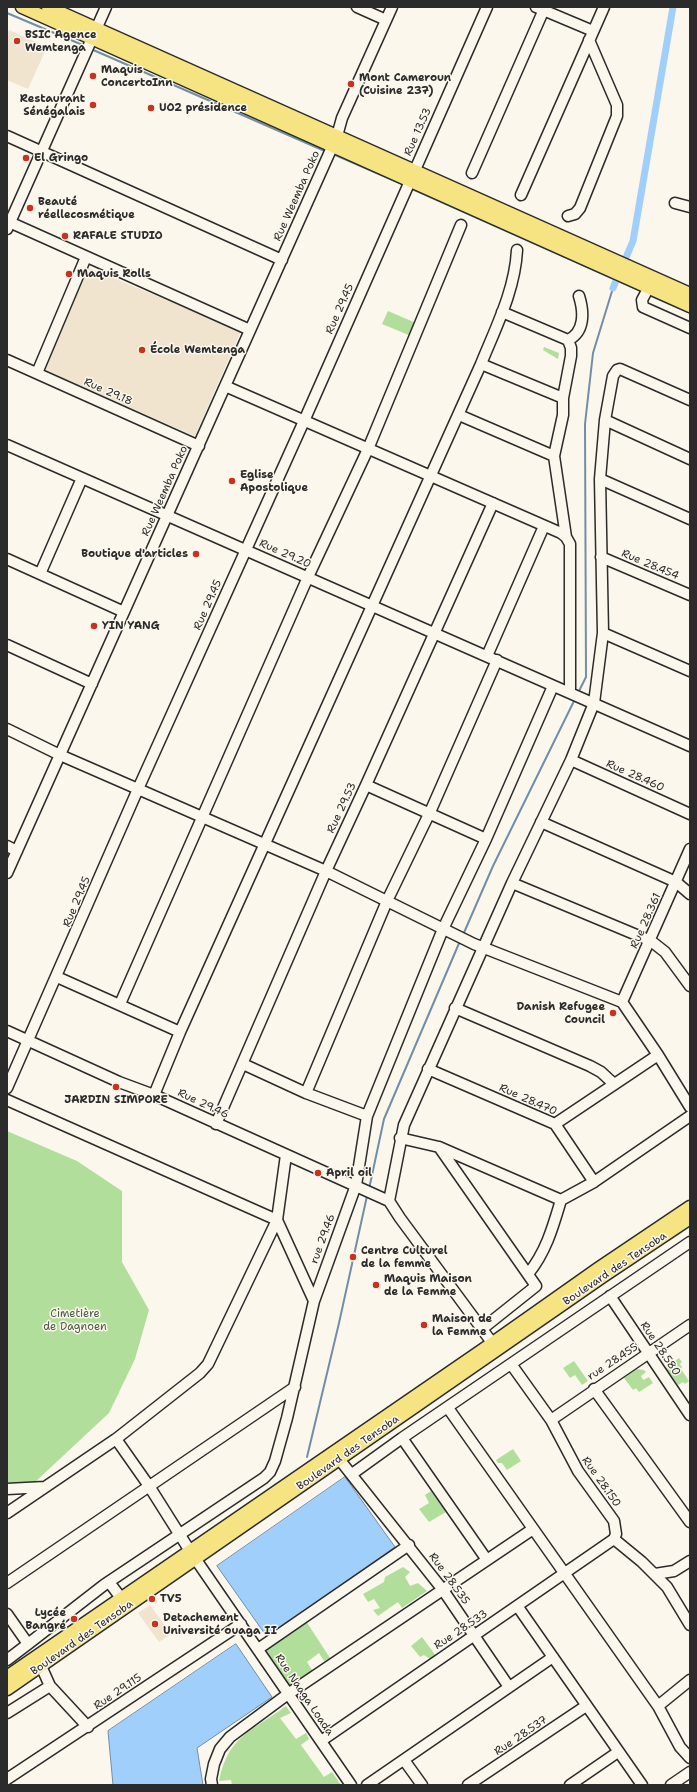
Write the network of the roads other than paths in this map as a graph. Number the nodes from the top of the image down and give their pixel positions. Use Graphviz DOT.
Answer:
graph roads {
  1 [pos="22,7"];
  2 [pos="48,7"];
  3 [pos="357,7"];
  4 [pos="392,7"];
  5 [pos="487,7"];
  6 [pos="604,7"];
  7 [pos="103,8"];
  8 [pos="541,8"];
  9 [pos="386,20"];
  10 [pos="95,33"];
  11 [pos="591,35"];
  12 [pos="7,136"];
  13 [pos="332,140"];
  14 [pos="42,152"];
  15 [pos="472,173"];
  16 [pos="412,175"];
  17 [pos="521,195"];
  18 [pos="675,203"];
  19 [pos="690,207"];
  20 [pos="568,216"];
  21 [pos="8,224"];
  22 [pos="461,225"];
  23 [pos="517,250"];
  24 [pos="86,257"];
  25 [pos="279,259"];
  26 [pos="637,276"];
  27 [pos="649,287"];
  28 [pos="690,294"];
  29 [pos="579,296"];
  30 [pos="690,306"];
  31 [pos="502,312"];
  32 [pos="690,328"];
  33 [pos="247,329"];
  34 [pos="568,340"];
  35 [pos="7,360"];
  36 [pos="481,364"];
  37 [pos="37,373"];
  38 [pos="225,386"];
  39 [pos="563,398"];
  40 [pos="687,398"];
  41 [pos="459,415"];
  42 [pos="605,420"];
  43 [pos="304,421"];
  44 [pos="196,444"];
  45 [pos="7,445"];
  46 [pos="368,449"];
  47 [pos="554,456"];
  48 [pos="690,459"];
  49 [pos="432,477"];
  50 [pos="82,478"];
  51 [pos="600,479"];
  52 [pos="493,503"];
  53 [pos="164,514"];
  54 [pos="690,519"];
  55 [pos="544,526"];
  56 [pos="566,537"];
  57 [pos="246,550"];
  58 [pos="601,557"];
  59 [pos="7,559"];
  60 [pos="40,574"];
  61 [pos="308,577"];
  62 [pos="690,595"];
  63 [pos="372,605"];
  64 [pos="121,611"];
  65 [pos="434,632"];
  66 [pos="603,633"];
  67 [pos="7,645"];
  68 [pos="487,656"];
  69 [pos="497,660"];
  70 [pos="690,671"];
  71 [pos="89,683"];
  72 [pos="553,686"];
  73 [pos="571,694"];
  74 [pos="594,703"];
  75 [pos="7,729"];
  76 [pos="690,746"];
  77 [pos="57,754"];
  78 [pos="571,760"];
  79 [pos="366,785"];
  80 [pos="138,789"];
  81 [pos="430,813"];
  82 [pos="690,814"];
  83 [pos="202,817"];
  84 [pos="541,822"];
  85 [pos="486,839"];
  86 [pos="265,845"];
  87 [pos="12,848"];
  88 [pos="690,849"];
  89 [pos="7,858"];
  90 [pos="326,871"];
  91 [pos="7,874"];
  92 [pos="512,882"];
  93 [pos="676,882"];
  94 [pos="690,894"];
  95 [pos="387,900"];
  96 [pos="445,930"];
  97 [pos="651,941"];
  98 [pos="479,945"];
  99 [pos="57,977"];
  100 [pos="690,986"];
  101 [pos="622,1002"];
  102 [pos="120,1004"];
  103 [pos="455,1008"];
  104 [pos="7,1031"];
  105 [pos="180,1032"];
  106 [pos="29,1041"];
  107 [pos="658,1055"];
  108 [pos="243,1064"];
  109 [pos="428,1069"];
  110 [pos="614,1084"];
  111 [pos="7,1088"];
  112 [pos="306,1093"];
  113 [pos="154,1095"];
  114 [pos="7,1100"];
  115 [pos="690,1107"];
  116 [pos="367,1116"];
  117 [pos="690,1116"];
  118 [pos="216,1124"];
  119 [pos="555,1124"];
  120 [pos="400,1138"];
  121 [pos="439,1146"];
  122 [pos="286,1155"];
  123 [pos="594,1182"];
  124 [pos="356,1186"];
  125 [pos="561,1200"];
  126 [pos="389,1201"];
  127 [pos="690,1207"];
  128 [pos="690,1218"];
  129 [pos="277,1220"];
  130 [pos="690,1242"];
  131 [pos="528,1274"];
  132 [pos="610,1296"];
  133 [pos="314,1301"];
  134 [pos="690,1325"];
  135 [pos="482,1329"];
  136 [pos="496,1347"];
  137 [pos="649,1353"];
  138 [pos="511,1364"];
  139 [pos="295,1387"];
  140 [pos="594,1389"];
  141 [pos="448,1408"];
  142 [pos="690,1415"];
  143 [pos="551,1420"];
  144 [pos="402,1438"];
  145 [pos="116,1439"];
  146 [pos="339,1459"];
  147 [pos="352,1474"];
  148 [pos="149,1486"];
  149 [pos="45,1487"];
  150 [pos="7,1489"];
  151 [pos="7,1513"];
  152 [pos="690,1522"];
  153 [pos="533,1529"];
  154 [pos="179,1534"];
  155 [pos="614,1539"];
  156 [pos="409,1545"];
  157 [pos="193,1555"];
  158 [pos="487,1560"];
  159 [pos="690,1561"];
  160 [pos="564,1574"];
  161 [pos="655,1574"];
  162 [pos="108,1582"];
  163 [pos="7,1583"];
  164 [pos="443,1590"];
  165 [pos="121,1598"];
  166 [pos="518,1607"];
  167 [pos="7,1614"];
  168 [pos="241,1624"];
  169 [pos="690,1625"];
  170 [pos="474,1636"];
  171 [pos="28,1644"];
  172 [pos="258,1649"];
  173 [pos="553,1657"];
  174 [pos="7,1660"];
  175 [pos="41,1666"];
  176 [pos="7,1677"];
  177 [pos="690,1680"];
  178 [pos="50,1686"];
  179 [pos="509,1687"];
  180 [pos="7,1689"];
  181 [pos="288,1694"];
  182 [pos="586,1706"];
  183 [pos="658,1706"];
  184 [pos="7,1714"];
  185 [pos="88,1727"];
  186 [pos="321,1741"];
  187 [pos="618,1752"];
  188 [pos="690,1758"];
  189 [pos="404,1760"];
  190 [pos="690,1772"];
  191 [pos="7,1779"];
  192 [pos="212,1785"];
  193 [pos="351,1785"];
  194 [pos="367,1785"];
  195 [pos="422,1785"];
  196 [pos="468,1785"];
  197 [pos="570,1785"];
  198 [pos="642,1785"];
  199 [pos="671,1785"];
  1 -- 10 [label="main road"];
  2 -- 10 [label="main road"];
  3 -- 9 [label="street"];
  4 -- 9 [label="street, Rue Weemba Poko"];
  5 -- 16 [label="street, Rue 13.53"];
  6 -- 11 [label="street"];
  7 -- 10 [label="street"];
  8 -- 11 [label="street"];
  8 -- 15 [label="street"];
  9 -- 13 [label="street, Rue Weemba Poko"];
  10 -- 13 [label="main road"];
  10 -- 14 [label="street"];
  11 -- 17 [label="street"];
  11 -- 20 [label="street"];
  12 -- 14 [label="street"];
  13 -- 16 [label="main road"];
  13 -- 25 [label="street, Rue Weemba Poko"];
  14 -- 21 [label="street"];
  14 -- 25 [label="street"];
  16 -- 26 [label="main road"];
  16 -- 43 [label="street, Rue 29.45"];
  18 -- 19 [label="street"];
  21 -- 24 [label="street"];
  22 -- 46 [label="street"];
  23 -- 31 [label="street"];
  24 -- 33 [label="street"];
  24 -- 37 [label="street"];
  25 -- 33 [label="street, Rue Weemba Poko"];
  26 -- 27 [label="main road"];
  26 -- 28 [label="main road"];
  27 -- 30 [label="main road"];
  27 -- 32 [label="street"];
  29 -- 34 [label="street"];
  31 -- 34 [label="street"];
  31 -- 36 [label="street"];
  33 -- 38 [label="street, Rue Weemba Poko"];
  33 -- 44 [label="street, Rue Weemba Poko"];
  34 -- 39 [label="street"];
  35 -- 37 [label="street, Rue 29.18"];
  36 -- 39 [label="street"];
  36 -- 41 [label="street"];
  37 -- 44 [label="street, Rue 29.18"];
  38 -- 43 [label="street"];
  38 -- 44 [label="street, Rue Weemba Poko"];
  39 -- 47 [label="street"];
  40 -- 42 [label="street"];
  41 -- 47 [label="street"];
  41 -- 49 [label="street"];
  42 -- 48 [label="street"];
  42 -- 51 [label="street"];
  43 -- 46 [label="street"];
  43 -- 57 [label="street, Rue 29.45"];
  44 -- 53 [label="street, Rue Weemba Poko"];
  45 -- 50 [label="street, Rue 29.20"];
  46 -- 49 [label="street"];
  46 -- 61 [label="street"];
  47 -- 56 [label="street"];
  49 -- 52 [label="street"];
  49 -- 63 [label="street"];
  50 -- 53 [label="street, Rue 29.20"];
  50 -- 60 [label="street"];
  51 -- 54 [label="street"];
  51 -- 58 [label="street"];
  52 -- 55 [label="street"];
  52 -- 65 [label="street, Rue 29.53"];
  53 -- 57 [label="street, Rue 29.20"];
  53 -- 64 [label="street, Rue Weemba Poko"];
  55 -- 56 [label="street"];
  55 -- 68 [label="street"];
  56 -- 73 [label="street"];
  57 -- 61 [label="street, Rue 29.20"];
  57 -- 80 [label="street, Rue 29.45"];
  58 -- 62 [label="street, Rue 28.454"];
  58 -- 66 [label="street"];
  59 -- 60 [label="street"];
  60 -- 64 [label="street"];
  61 -- 63 [label="street, Rue 29.20"];
  61 -- 83 [label="street"];
  63 -- 65 [label="street, Rue 29.20"];
  63 -- 86 [label="street"];
  64 -- 71 [label="street, Rue Weemba Poko"];
  65 -- 68 [label="street, Rue 29.20"];
  65 -- 79 [label="street, Rue 29.53"];
  66 -- 70 [label="street"];
  66 -- 74 [label="street"];
  67 -- 71 [label="street"];
  68 -- 69 [label="street, Rue 29.20"];
  69 -- 72 [label="street, Rue 29.20"];
  69 -- 81 [label="street"];
  71 -- 77 [label="street, Rue Weemba Poko"];
  72 -- 73 [label="street, Rue 29.20"];
  72 -- 85 [label="street, rue 29.46"];
  73 -- 74 [label="street"];
  74 -- 76 [label="street"];
  74 -- 78 [label="street"];
  75 -- 77 [label="street"];
  77 -- 80 [label="street"];
  77 -- 87 [label="street, Rue Weemba Poko"];
  78 -- 82 [label="street, Rue 28.460"];
  78 -- 84 [label="street"];
  79 -- 81 [label="street"];
  79 -- 90 [label="street, Rue 29.53"];
  80 -- 83 [label="street"];
  80 -- 99 [label="street, Rue 29.45"];
  81 -- 85 [label="street"];
  81 -- 95 [label="street"];
  83 -- 86 [label="street"];
  83 -- 102 [label="street"];
  84 -- 92 [label="street"];
  84 -- 93 [label="street"];
  85 -- 96 [label="street, rue 29.46"];
  86 -- 90 [label="street"];
  86 -- 105 [label="street"];
  87 -- 89 [label="street, Rue Weemba Poko"];
  87 -- 91 [label="street, Rue Weemba Poko"];
  88 -- 93 [label="street, Rue 28.361"];
  90 -- 95 [label="street"];
  90 -- 108 [label="street, Rue 29.53"];
  92 -- 97 [label="street"];
  92 -- 98 [label="street"];
  93 -- 94 [label="street"];
  93 -- 97 [label="street, Rue 28.361"];
  95 -- 96 [label="street"];
  95 -- 112 [label="street"];
  96 -- 98 [label="street"];
  96 -- 116 [label="street, rue 29.46"];
  97 -- 100 [label="street"];
  97 -- 101 [label="street, Rue 28.361"];
  98 -- 101 [label="street"];
  98 -- 103 [label="street"];
  99 -- 102 [label="street"];
  99 -- 106 [label="street, Rue 29.45"];
  101 -- 107 [label="street"];
  102 -- 105 [label="street"];
  103 -- 109 [label="street"];
  103 -- 110 [label="street"];
  104 -- 106 [label="street, Rue 29.46"];
  105 -- 113 [label="street"];
  106 -- 111 [label="street, Rue 29.45"];
  106 -- 113 [label="street, Rue 29.46"];
  107 -- 110 [label="street"];
  107 -- 115 [label="street"];
  108 -- 112 [label="street"];
  108 -- 118 [label="street, Rue 29.53"];
  109 -- 119 [label="street, Rue 28.470"];
  109 -- 120 [label="street"];
  110 -- 119 [label="street"];
  112 -- 116 [label="street"];
  113 -- 118 [label="street, Rue 29.46"];
  114 -- 129 [label="street"];
  116 -- 124 [label="street, rue 29.46"];
  117 -- 123 [label="street"];
  118 -- 122 [label="street, Rue 29.46"];
  119 -- 123 [label="street, Rue 28.470"];
  120 -- 121 [label="street"];
  120 -- 126 [label="street"];
  121 -- 125 [label="street"];
  121 -- 131 [label="street"];
  122 -- 124 [label="street, Rue 29.46"];
  122 -- 129 [label="street"];
  123 -- 125 [label="street"];
  124 -- 126 [label="street, Rue 29.46"];
  124 -- 133 [label="street, rue 29.46"];
  125 -- 131 [label="street"];
  126 -- 135 [label="street"];
  127 -- 136 [label="main road, Boulevard des Tensoba"];
  128 -- 136 [label="main road, Boulevard des Tensoba"];
  129 -- 133 [label="street"];
  129 -- 145 [label="street"];
  130 -- 132 [label="street"];
  131 -- 135 [label="street"];
  132 -- 137 [label="street, Rue 28.580"];
  132 -- 138 [label="street"];
  133 -- 139 [label="street, rue 29.46"];
  134 -- 137 [label="street, rue 28.455"];
  135 -- 136 [label="street"];
  136 -- 146 [label="main road, Boulevard des Tensoba"];
  136 -- 157 [label="main road, Boulevard des Tensoba"];
  137 -- 140 [label="street, rue 28.455"];
  137 -- 142 [label="street, Rue 28.580"];
  138 -- 141 [label="street"];
  138 -- 143 [label="street, Rue 28.150"];
  139 -- 148 [label="street"];
  139 -- 154 [label="street, rue 29.46"];
  140 -- 143 [label="street, rue 28.455"];
  140 -- 152 [label="street"];
  141 -- 144 [label="street"];
  141 -- 153 [label="street"];
  143 -- 155 [label="street, Rue 28.150"];
  144 -- 147 [label="street"];
  144 -- 158 [label="street"];
  145 -- 148 [label="street"];
  145 -- 149 [label="street"];
  146 -- 147 [label="street, Rue 28.535"];
  146 -- 157 [label="main road, Boulevard des Tensoba"];
  147 -- 156 [label="street, Rue 28.535"];
  148 -- 154 [label="street"];
  148 -- 163 [label="street"];
  149 -- 150 [label="street"];
  149 -- 151 [label="street"];
  153 -- 158 [label="street"];
  153 -- 160 [label="street"];
  154 -- 157 [label="street"];
  154 -- 162 [label="street, rue 29.46"];
  155 -- 160 [label="street, Rue 28.533"];
  155 -- 161 [label="street"];
  156 -- 164 [label="street, Rue 28.535"];
  156 -- 172 [label="street"];
  157 -- 165 [label="main road, Boulevard des Tensoba"];
  157 -- 168 [label="street, Rue Naaga Loada"];
  157 -- 175 [label="main road, Boulevard des Tensoba"];
  158 -- 164 [label="street"];
  159 -- 161 [label="street"];
  160 -- 166 [label="street, Rue 28.533"];
  160 -- 183 [label="street"];
  161 -- 169 [label="street"];
  162 -- 165 [label="street"];
  162 -- 171 [label="street, rue 29.46"];
  164 -- 170 [label="street, Rue 28.535"];
  164 -- 181 [label="street"];
  165 -- 176 [label="main road, Boulevard des Tensoba"];
  166 -- 170 [label="street, Rue 28.533"];
  166 -- 173 [label="street"];
  167 -- 171 [label="street"];
  168 -- 172 [label="street, Rue Naaga Loada"];
  168 -- 185 [label="street, Rue 29.115"];
  170 -- 179 [label="street, Rue 28.535"];
  170 -- 186 [label="street, Rue 28.533"];
  171 -- 174 [label="street, rue 29.46"];
  172 -- 181 [label="street, Rue Naaga Loada"];
  173 -- 179 [label="street"];
  173 -- 182 [label="street"];
  175 -- 178 [label="street"];
  175 -- 180 [label="main road, Boulevard des Tensoba"];
  177 -- 183 [label="street"];
  178 -- 184 [label="street"];
  178 -- 185 [label="street"];
  179 -- 189 [label="street"];
  181 -- 186 [label="street, Rue Naaga Loada"];
  181 -- 192 [label="street"];
  182 -- 187 [label="street"];
  182 -- 196 [label="street, Rue 28.537"];
  183 -- 188 [label="street"];
  185 -- 191 [label="street, Rue 29.115"];
  186 -- 193 [label="street, Rue Naaga Loada"];
  187 -- 197 [label="street"];
  187 -- 198 [label="street"];
  189 -- 194 [label="street"];
  189 -- 195 [label="street"];
  190 -- 199 [label="street"];
}
